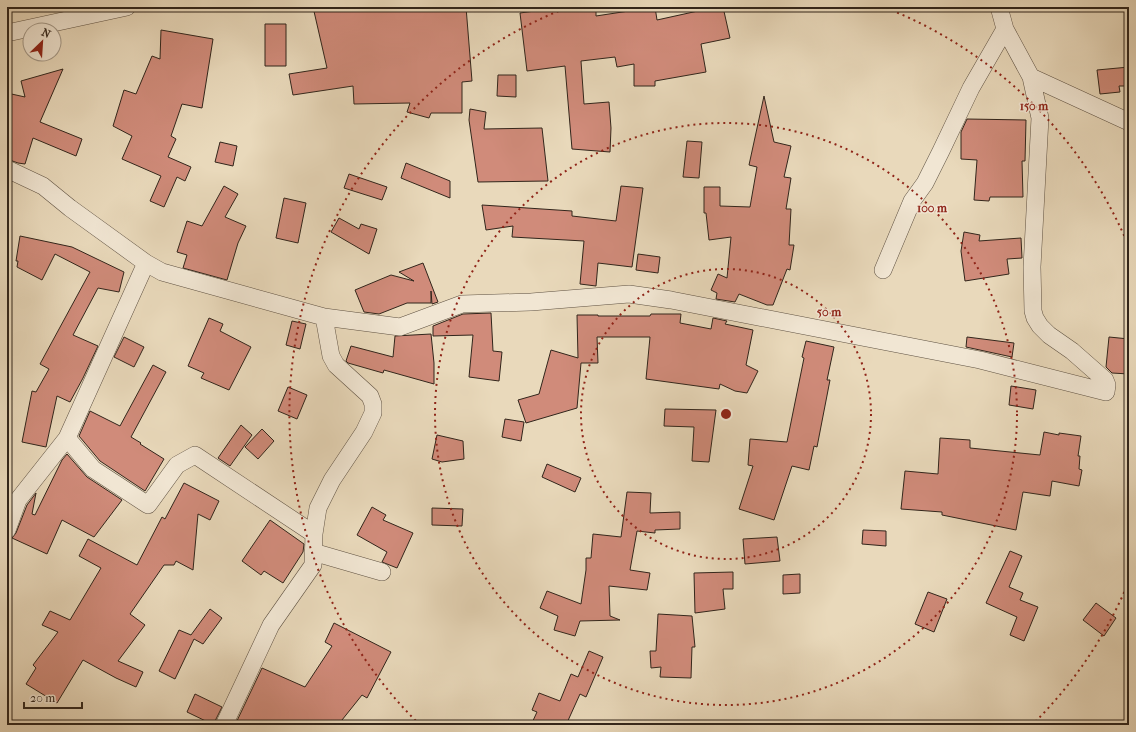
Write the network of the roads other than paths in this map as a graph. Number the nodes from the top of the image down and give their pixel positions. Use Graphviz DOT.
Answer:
graph roads {
  1 [pos="127,7"];
  2 [pos="999,7"];
  3 [pos="1005,29"];
  4 [pos="7,33"];
  5 [pos="1032,77"];
  6 [pos="1129,122"];
  7 [pos="7,170"];
  8 [pos="146,263"];
  9 [pos="883,270"];
  10 [pos="324,317"];
  11 [pos="67,438"];
  12 [pos="7,530"];
  13 [pos="314,534"];
  14 [pos="313,552"];
  15 [pos="382,572"];
  16 [pos="224,725"];
  1 -- 4 [label="street"];
  2 -- 3 [label="street"];
  3 -- 5 [label="street"];
  3 -- 9 [label="street"];
  5 -- 6 [label="street"];
  5 -- 10 [label="street"];
  7 -- 8 [label="street"];
  8 -- 10 [label="street"];
  8 -- 11 [label="street"];
  10 -- 13 [label="street"];
  11 -- 12 [label="street"];
  11 -- 13 [label="street"];
  13 -- 14 [label="street"];
  14 -- 15 [label="street"];
  14 -- 16 [label="street"];
}
